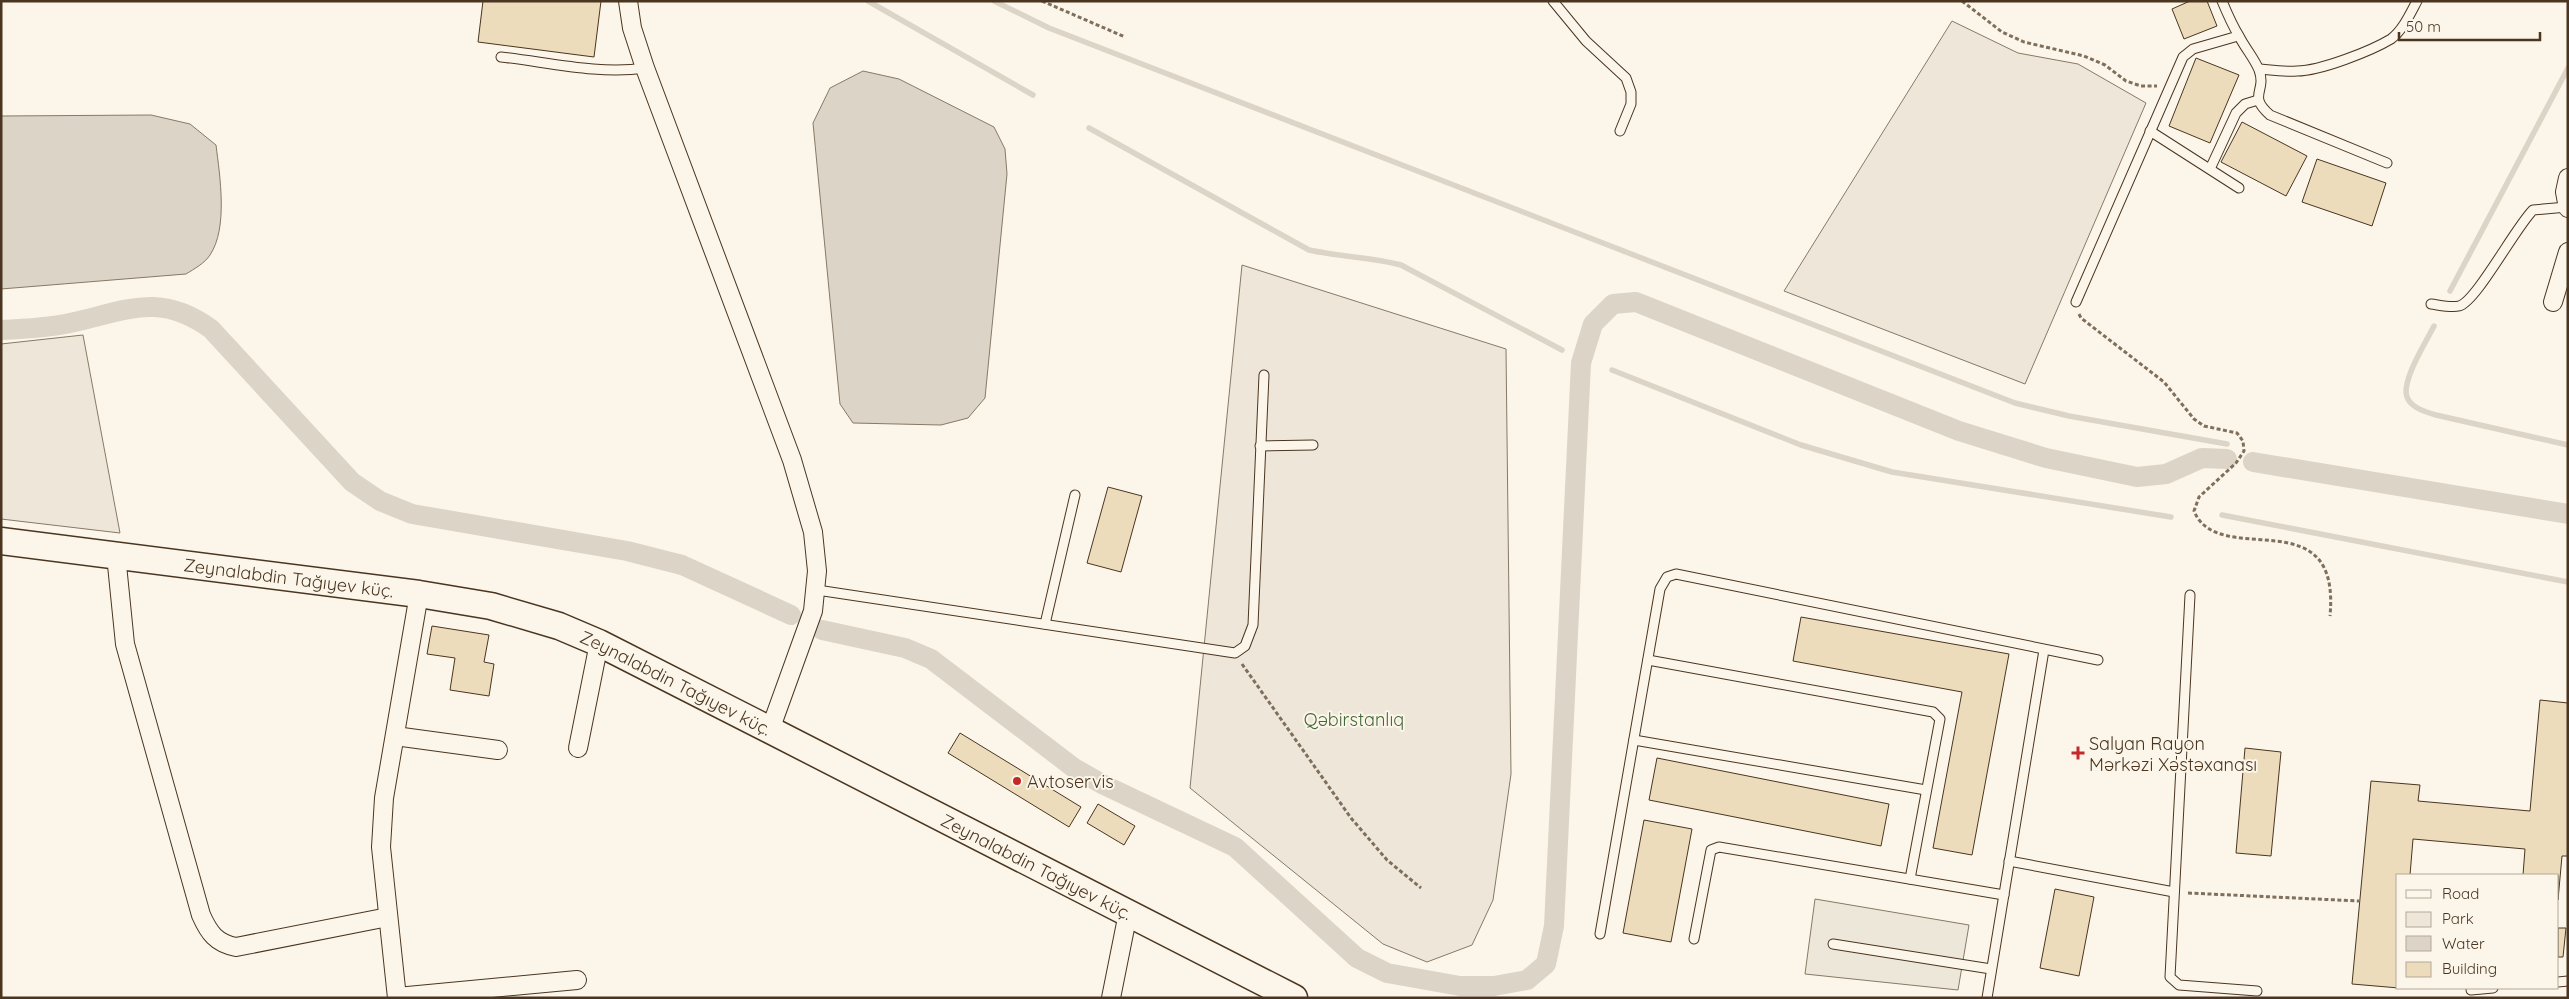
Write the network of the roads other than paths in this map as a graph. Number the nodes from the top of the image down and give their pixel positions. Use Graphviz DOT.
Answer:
graph roads {
  1 [pos="628,1"];
  2 [pos="2222,1"];
  3 [pos="2417,1"];
  4 [pos="1558,3"];
  5 [pos="2238,36"];
  6 [pos="501,57"];
  7 [pos="645,68"];
  8 [pos="2259,69"];
  9 [pos="2258,100"];
  10 [pos="1620,131"];
  11 [pos="2150,131"];
  12 [pos="2387,162"];
  13 [pos="2210,169"];
  14 [pos="2568,178"];
  15 [pos="2239,188"];
  16 [pos="2567,208"];
  17 [pos="2568,252"];
  18 [pos="2076,302"];
  19 [pos="2553,302"];
  20 [pos="2432,304"];
  21 [pos="1264,375"];
  22 [pos="1313,444"];
  23 [pos="1260,446"];
  24 [pos="1074,495"];
  25 [pos="1,541"];
  26 [pos="116,555"];
  27 [pos="817,590"];
  28 [pos="419,594"];
  29 [pos="2190,595"];
  30 [pos="1045,624"];
  31 [pos="599,643"];
  32 [pos="2044,650"];
  33 [pos="1648,660"];
  34 [pos="2098,660"];
  35 [pos="770,730"];
  36 [pos="395,736"];
  37 [pos="1634,740"];
  38 [pos="578,748"];
  39 [pos="498,750"];
  40 [pos="1926,790"];
  41 [pos="2009,861"];
  42 [pos="1910,879"];
  43 [pos="2174,892"];
  44 [pos="2004,895"];
  45 [pos="1128,913"];
  46 [pos="388,917"];
  47 [pos="1600,934"];
  48 [pos="1694,939"];
  49 [pos="1834,944"];
  50 [pos="1991,969"];
  51 [pos="578,980"];
  52 [pos="2482,989"];
  53 [pos="2471,990"];
  54 [pos="2257,991"];
  55 [pos="397,998"];
  56 [pos="1111,998"];
  57 [pos="1294,998"];
  58 [pos="1987,998"];
  1 -- 7 [label="street"];
  2 -- 5 [label="lane"];
  3 -- 8 [label="lane"];
  4 -- 10 [label="lane"];
  5 -- 8 [label="lane"];
  5 -- 11 [label="lane"];
  6 -- 7 [label="lane"];
  7 -- 27 [label="street"];
  8 -- 9 [label="lane"];
  9 -- 12 [label="lane"];
  9 -- 13 [label="lane"];
  11 -- 13 [label="lane"];
  11 -- 18 [label="lane"];
  13 -- 15 [label="lane"];
  14 -- 16 [label="street"];
  16 -- 20 [label="lane"];
  17 -- 19 [label="street"];
  21 -- 23 [label="lane"];
  22 -- 23 [label="lane"];
  23 -- 30 [label="lane"];
  24 -- 30 [label="lane"];
  25 -- 26 [label="main road, Zeynalabdin Tağıyev küç."];
  26 -- 28 [label="main road, Zeynalabdin Tağıyev küç."];
  26 -- 46 [label="street"];
  27 -- 30 [label="lane"];
  27 -- 35 [label="street"];
  28 -- 31 [label="main road, Zeynalabdin Tağıyev küç."];
  28 -- 36 [label="street"];
  29 -- 43 [label="lane"];
  31 -- 35 [label="main road, Zeynalabdin Tağıyev küç."];
  31 -- 38 [label="street"];
  32 -- 33 [label="lane"];
  32 -- 34 [label="lane"];
  32 -- 41 [label="lane"];
  33 -- 37 [label="lane"];
  33 -- 40 [label="lane"];
  35 -- 45 [label="main road, Zeynalabdin Tağıyev küç."];
  36 -- 39 [label="street"];
  36 -- 46 [label="street"];
  37 -- 40 [label="lane"];
  37 -- 47 [label="lane"];
  40 -- 42 [label="lane"];
  41 -- 43 [label="lane"];
  41 -- 44 [label="lane"];
  42 -- 44 [label="lane"];
  42 -- 48 [label="lane"];
  43 -- 54 [label="lane"];
  44 -- 50 [label="lane"];
  45 -- 56 [label="street"];
  45 -- 57 [label="main road, Zeynalabdin Tağıyev küç."];
  46 -- 55 [label="street"];
  49 -- 50 [label="lane"];
  50 -- 58 [label="lane"];
  51 -- 55 [label="street"];
  52 -- 53 [label="lane"];
}
